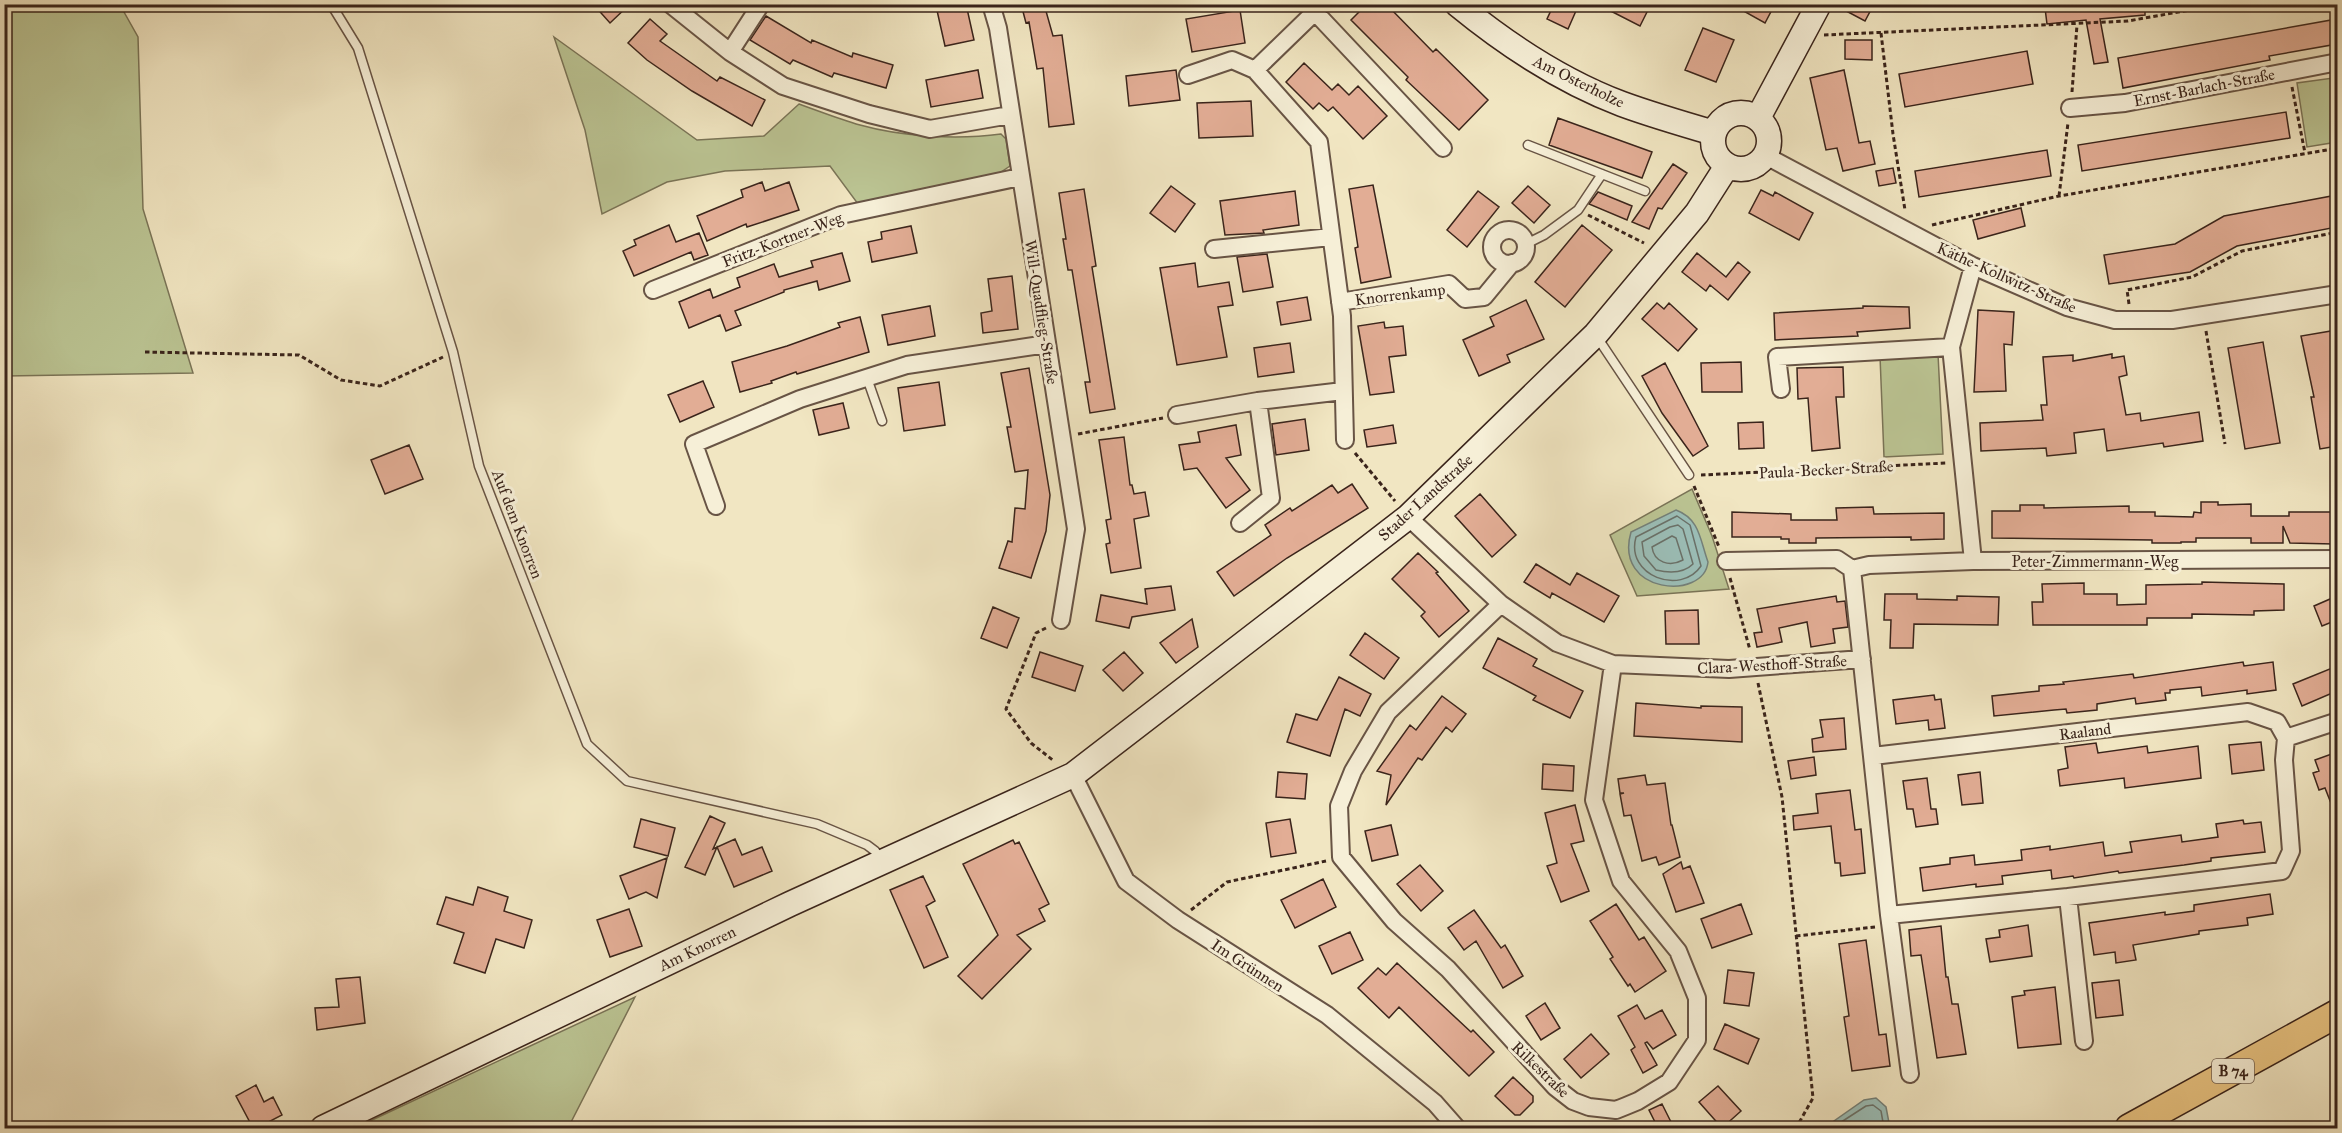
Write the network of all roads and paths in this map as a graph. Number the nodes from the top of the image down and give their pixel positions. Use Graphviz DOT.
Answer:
graph roads {
  1 [pos="332,4"];
  2 [pos="670,4"];
  3 [pos="761,4"];
  4 [pos="991,4"];
  5 [pos="1457,4"];
  6 [pos="1819,4"];
  7 [pos="2223,4"];
  8 [pos="1319,8"];
  9 [pos="1881,33"];
  10 [pos="1802,36"];
  11 [pos="730,52"];
  12 [pos="2337,62"];
  13 [pos="1255,70"];
  14 [pos="2288,71"];
  15 [pos="1188,75"];
  16 [pos="2070,108"];
  17 [pos="1010,115"];
  18 [pos="1758,118"];
  19 [pos="1714,133"];
  20 [pos="1528,145"];
  21 [pos="1443,148"];
  22 [pos="2337,148"];
  23 [pos="2305,153"];
  24 [pos="1766,156"];
  25 [pos="1727,166"];
  26 [pos="1602,174"];
  27 [pos="1020,177"];
  28 [pos="1646,191"];
  29 [pos="1578,210"];
  30 [pos="1908,231"];
  31 [pos="2337,232"];
  32 [pos="1331,237"];
  33 [pos="1526,244"];
  34 [pos="1214,249"];
  35 [pos="1664,253"];
  36 [pos="1512,263"];
  37 [pos="1973,266"];
  38 [pos="653,290"];
  39 [pos="2337,294"];
  40 [pos="1340,302"];
  41 [pos="2203,315"];
  42 [pos="2132,320"];
  43 [pos="1596,334"];
  44 [pos="1047,344"];
  45 [pos="1951,347"];
  46 [pos="145,352"];
  47 [pos="453,352"];
  48 [pos="867,378"];
  49 [pos="1781,389"];
  50 [pos="1343,391"];
  51 [pos="1258,401"];
  52 [pos="1177,415"];
  53 [pos="882,421"];
  54 [pos="1061,437"];
  55 [pos="1345,440"];
  56 [pos="2225,444"];
  57 [pos="1963,463"];
  58 [pos="1689,475"];
  59 [pos="716,506"];
  60 [pos="1408,517"];
  61 [pos="1240,523"];
  62 [pos="2337,559"];
  63 [pos="1726,561"];
  64 [pos="1973,561"];
  65 [pos="1852,569"];
  66 [pos="1501,604"];
  67 [pos="1061,620"];
  68 [pos="1862,659"];
  69 [pos="1613,664"];
  70 [pos="1754,667"];
  71 [pos="2337,721"];
  72 [pos="2286,738"];
  73 [pos="1873,756"];
  74 [pos="1073,775"];
  75 [pos="1341,857"];
  76 [pos="882,861"];
  77 [pos="2068,897"];
  78 [pos="1178,920"];
  79 [pos="1890,920"];
  80 [pos="1796,936"];
  81 [pos="2337,1013"];
  82 [pos="2084,1041"];
  83 [pos="1910,1074"];
  84 [pos="323,1128"];
  85 [pos="1457,1128"];
  86 [pos="1796,1128"];
  87 [pos="2129,1128"];
  1 -- 47 [label="lane, Auf dem Knorren"];
  2 -- 11 [label="street"];
  3 -- 11 [label="street"];
  4 -- 17 [label="street, Will-Quadflieg-Straße"];
  5 -- 19 [label="street, Am Osterholze"];
  6 -- 10 [label="street"];
  7 -- 9 [label="path"];
  8 -- 13 [label="street"];
  8 -- 21 [label="street"];
  9 -- 10 [label="path"];
  9 -- 30 [label="path"];
  10 -- 18 [label="street"];
  11 -- 17 [label="street"];
  12 -- 14 [label="street, Ernst-Barlach-Straße"];
  13 -- 15 [label="street"];
  13 -- 32 [label="street, Knorrenkamp"];
  14 -- 16 [label="street, Ernst-Barlach-Straße"];
  14 -- 23 [label="path"];
  17 -- 27 [label="street, Will-Quadflieg-Straße"];
  18 -- 19 [label="street"];
  18 -- 24 [label="street"];
  19 -- 25 [label="street"];
  20 -- 26 [label="lane"];
  22 -- 23 [label="path"];
  23 -- 30 [label="path"];
  24 -- 25 [label="street"];
  24 -- 30 [label="street, Käthe-Kollwitz-Straße"];
  25 -- 35 [label="street, Stader Landstraße"];
  26 -- 28 [label="lane"];
  26 -- 29 [label="lane"];
  27 -- 38 [label="street, Fritz-Kortner-Weg"];
  27 -- 44 [label="street, Will-Quadflieg-Straße"];
  29 -- 33 [label="lane"];
  29 -- 35 [label="path"];
  30 -- 37 [label="street, Käthe-Kollwitz-Straße"];
  31 -- 42 [label="path"];
  32 -- 34 [label="street"];
  32 -- 40 [label="street, Knorrenkamp"];
  33 -- 36 [label="street, Knorrenkamp"];
  33 -- 36 [label="street"];
  35 -- 43 [label="street, Stader Landstraße"];
  36 -- 40 [label="street, Knorrenkamp"];
  37 -- 42 [label="street, Käthe-Kollwitz-Straße"];
  37 -- 45 [label="street"];
  39 -- 41 [label="street, Käthe-Kollwitz-Straße"];
  40 -- 50 [label="street, Knorrenkamp"];
  41 -- 42 [label="street, Käthe-Kollwitz-Straße"];
  41 -- 56 [label="path"];
  43 -- 58 [label="lane"];
  43 -- 60 [label="street, Stader Landstraße"];
  44 -- 48 [label="street"];
  44 -- 54 [label="street, Will-Quadflieg-Straße"];
  45 -- 49 [label="street"];
  45 -- 57 [label="street"];
  46 -- 47 [label="path"];
  47 -- 76 [label="lane, Auf dem Knorren"];
  48 -- 53 [label="lane"];
  48 -- 59 [label="street"];
  50 -- 51 [label="street"];
  50 -- 55 [label="street, Knorrenkamp"];
  51 -- 52 [label="street"];
  51 -- 61 [label="street"];
  52 -- 54 [label="path"];
  54 -- 67 [label="street, Will-Quadflieg-Straße"];
  55 -- 60 [label="path"];
  57 -- 58 [label="path, Paula-Becker-Straße"];
  57 -- 64 [label="street"];
  58 -- 63 [label="path"];
  60 -- 66 [label="street, Clara-Westhoff-Straße"];
  60 -- 74 [label="street, Stader Landstraße"];
  62 -- 64 [label="street, Peter-Zimmermann-Weg"];
  63 -- 65 [label="street, Peter-Zimmermann-Weg"];
  63 -- 70 [label="path"];
  64 -- 65 [label="street, Peter-Zimmermann-Weg"];
  65 -- 68 [label="street"];
  66 -- 69 [label="street, Clara-Westhoff-Straße"];
  66 -- 75 [label="street"];
  67 -- 74 [label="path"];
  68 -- 70 [label="street, Clara-Westhoff-Straße"];
  68 -- 73 [label="street"];
  69 -- 70 [label="street, Clara-Westhoff-Straße"];
  69 -- 75 [label="street, Rilkestraße"];
  70 -- 80 [label="path"];
  71 -- 72 [label="street"];
  72 -- 73 [label="street, Raaland"];
  72 -- 77 [label="street"];
  73 -- 79 [label="street"];
  74 -- 76 [label="street, Am Knorren"];
  74 -- 78 [label="street, Im Grünnen"];
  75 -- 78 [label="path"];
  76 -- 84 [label="street, Am Knorren"];
  77 -- 79 [label="street"];
  77 -- 82 [label="street"];
  78 -- 85 [label="street, Im Grünnen"];
  79 -- 80 [label="path"];
  79 -- 83 [label="street"];
  80 -- 86 [label="path"];
  81 -- 87 [label="main road, B 74"];
}
